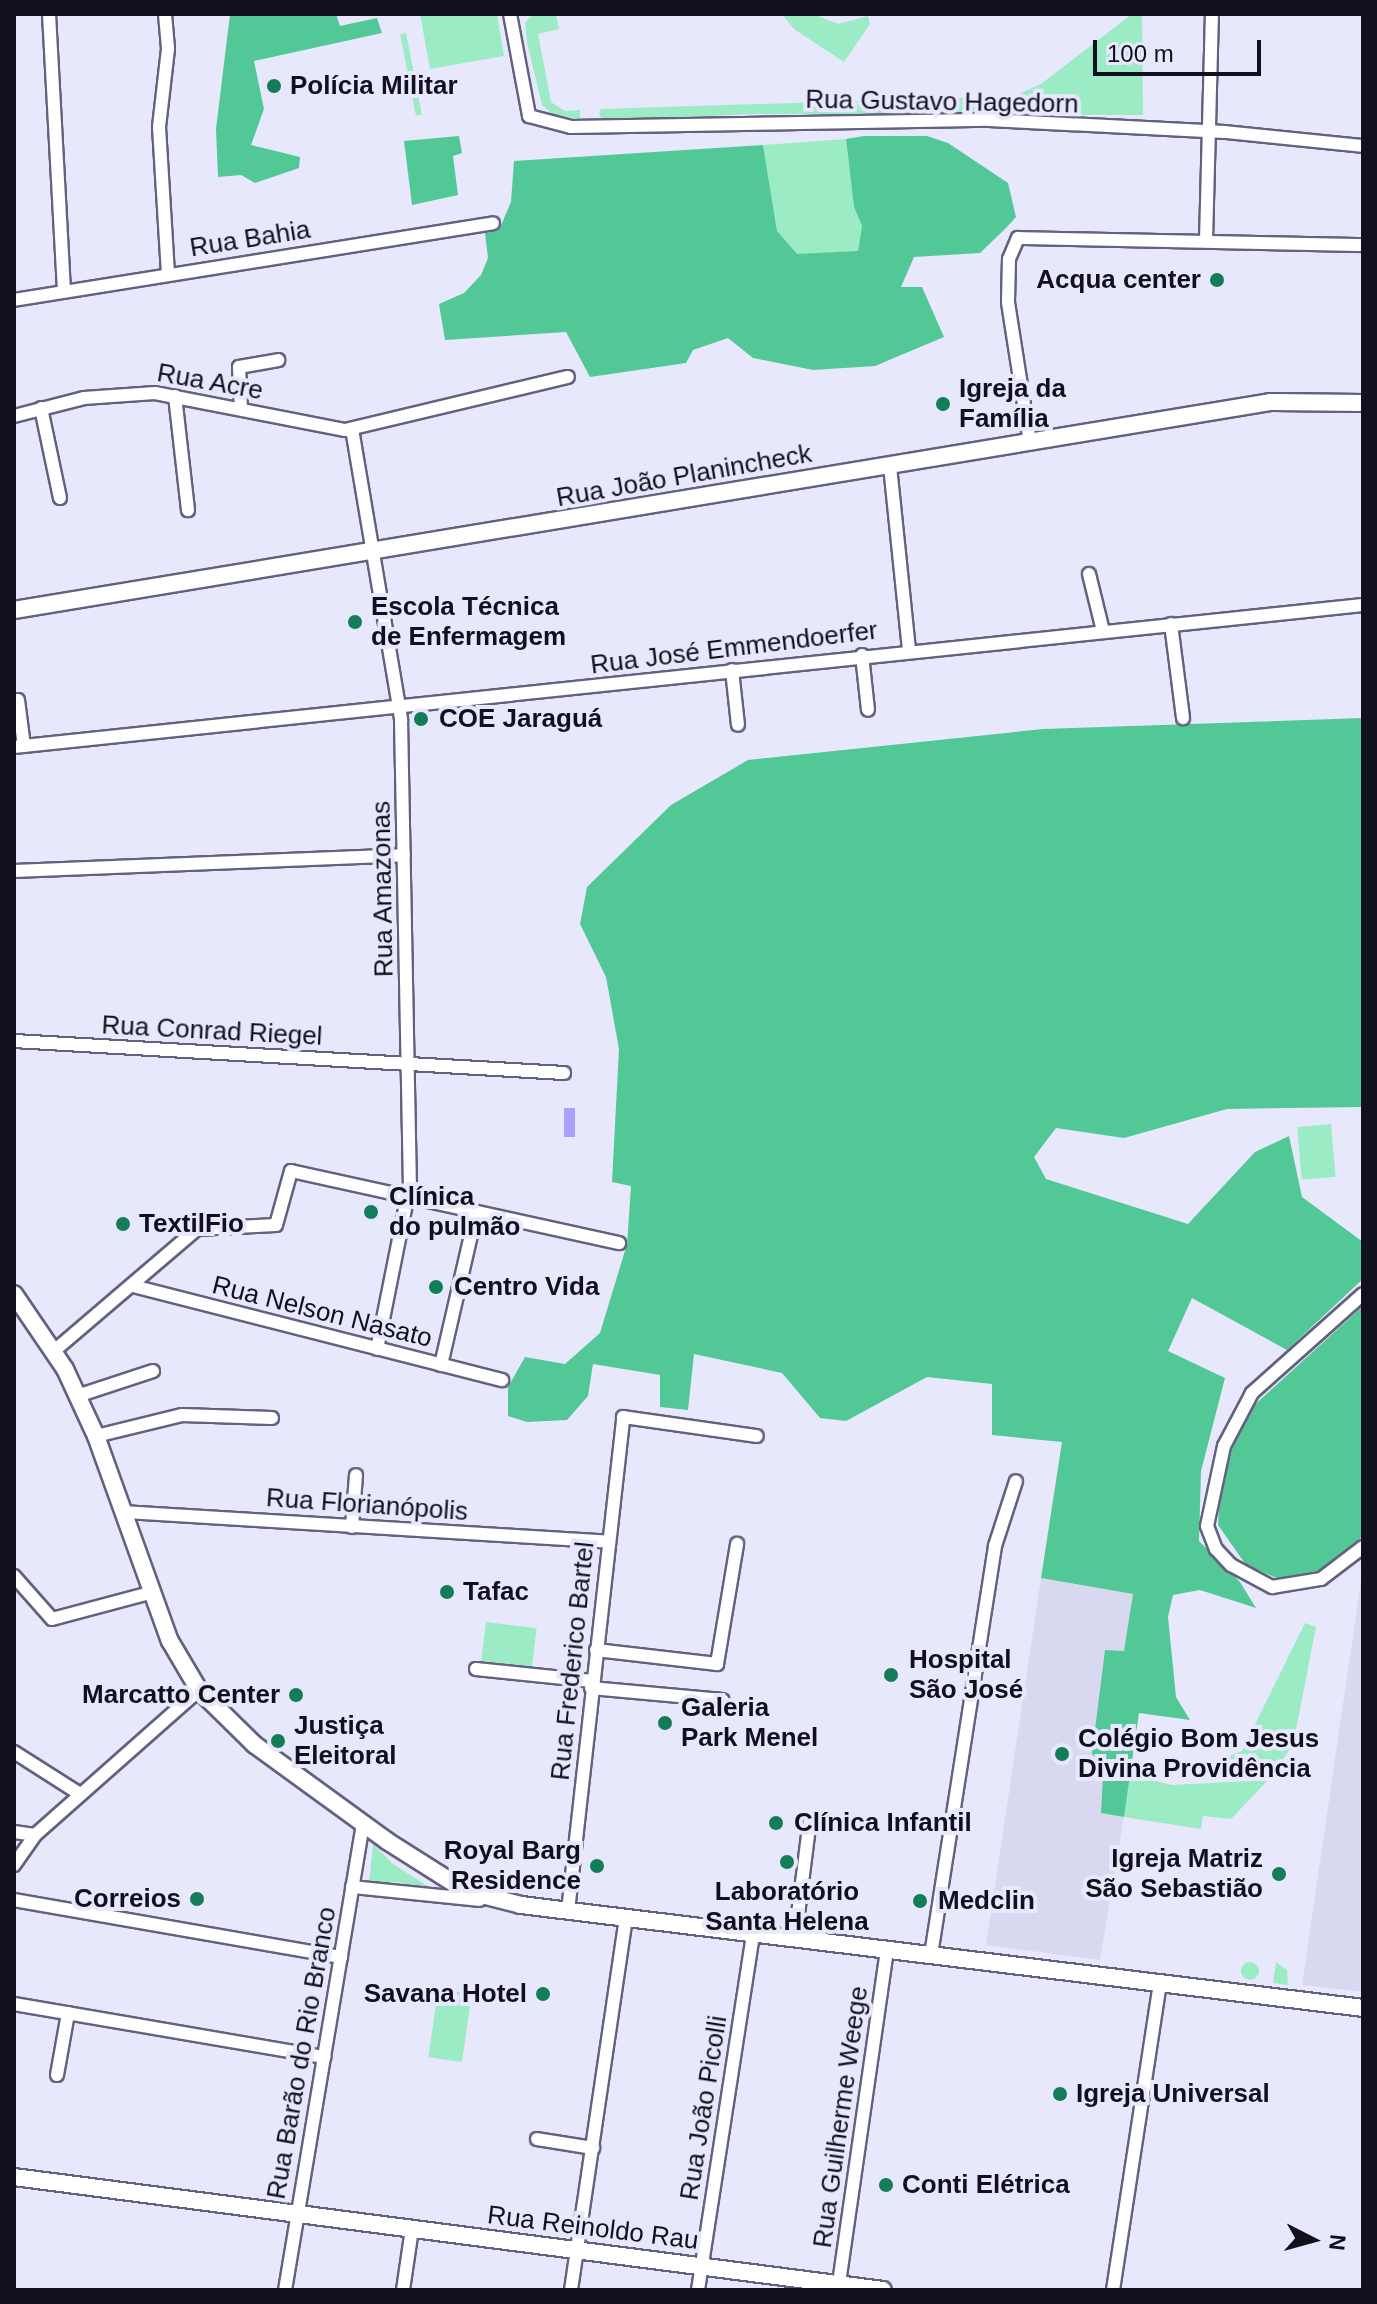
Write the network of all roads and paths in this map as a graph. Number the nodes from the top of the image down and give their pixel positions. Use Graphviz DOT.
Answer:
graph roads {
  1 [pos="49,14"];
  2 [pos="165,14"];
  3 [pos="510,14"];
  4 [pos="1212,14"];
  5 [pos="1208,131"];
  6 [pos="1363,146"];
  7 [pos="493,223"];
  8 [pos="1206,241"];
  9 [pos="1363,245"];
  10 [pos="168,274"];
  11 [pos="64,291"];
  12 [pos="14,300"];
  13 [pos="278,360"];
  14 [pos="568,377"];
  15 [pos="175,396"];
  16 [pos="1363,403"];
  17 [pos="41,408"];
  18 [pos="241,409"];
  19 [pos="14,416"];
  20 [pos="352,429"];
  21 [pos="1030,443"];
  22 [pos="890,466"];
  23 [pos="60,498"];
  24 [pos="188,510"];
  25 [pos="375,553"];
  26 [pos="1089,574"];
  27 [pos="1363,605"];
  28 [pos="14,610"];
  29 [pos="1171,624"];
  30 [pos="1103,631"];
  31 [pos="909,650"];
  32 [pos="862,655"];
  33 [pos="732,670"];
  34 [pos="18,700"];
  35 [pos="400,708"];
  36 [pos="868,710"];
  37 [pos="1183,718"];
  38 [pos="738,725"];
  39 [pos="19,747"];
  40 [pos="404,855"];
  41 [pos="14,871"];
  42 [pos="14,1041"];
  43 [pos="408,1065"];
  44 [pos="564,1073"];
  45 [pos="409,1199"];
  46 [pos="476,1213"];
  47 [pos="619,1243"];
  48 [pos="133,1286"];
  49 [pos="14,1294"];
  50 [pos="1363,1294"];
  51 [pos="377,1349"];
  52 [pos="54,1351"];
  53 [pos="441,1365"];
  54 [pos="153,1371"];
  55 [pos="502,1380"];
  56 [pos="77,1396"];
  57 [pos="272,1418"];
  58 [pos="96,1436"];
  59 [pos="757,1436"];
  60 [pos="356,1475"];
  61 [pos="1016,1481"];
  62 [pos="124,1512"];
  63 [pos="352,1527"];
  64 [pos="608,1542"];
  65 [pos="737,1544"];
  66 [pos="1363,1547"];
  67 [pos="14,1576"];
  68 [pos="150,1593"];
  69 [pos="596,1650"];
  70 [pos="476,1669"];
  71 [pos="592,1684"];
  72 [pos="199,1690"];
  73 [pos="722,1700"];
  74 [pos="14,1752"];
  75 [pos="80,1794"];
  76 [pos="810,1820"];
  77 [pos="363,1823"];
  78 [pos="14,1832"];
  79 [pos="35,1835"];
  80 [pos="14,1865"];
  81 [pos="352,1887"];
  82 [pos="14,1900"];
  83 [pos="498,1901"];
  84 [pos="568,1911"];
  85 [pos="626,1918"];
  86 [pos="753,1933"];
  87 [pos="795,1938"];
  88 [pos="887,1950"];
  89 [pos="931,1955"];
  90 [pos="341,1957"];
  91 [pos="1160,1983"];
  92 [pos="14,2004"];
  93 [pos="1363,2008"];
  94 [pos="68,2013"];
  95 [pos="325,2057"];
  96 [pos="57,2075"];
  97 [pos="537,2139"];
  98 [pos="593,2148"];
  99 [pos="14,2177"];
  100 [pos="297,2214"];
  101 [pos="412,2229"];
  102 [pos="578,2250"];
  103 [pos="702,2266"];
  104 [pos="838,2287"];
  105 [pos="285,2290"];
  106 [pos="403,2290"];
  107 [pos="571,2290"];
  108 [pos="698,2290"];
  109 [pos="883,2290"];
  110 [pos="1113,2290"];
  1 -- 11 [label="street"];
  2 -- 10 [label="street"];
  3 -- 5 [label="street, Rua Gustavo Hagedorn"];
  4 -- 5 [label="street"];
  5 -- 6 [label="street, Rua Gustavo Hagedorn"];
  5 -- 8 [label="street"];
  7 -- 10 [label="street, Rua Bahia"];
  8 -- 9 [label="street"];
  8 -- 21 [label="street"];
  10 -- 11 [label="street, Rua Bahia"];
  11 -- 12 [label="street, Rua Bahia"];
  13 -- 18 [label="street"];
  14 -- 20 [label="street"];
  15 -- 17 [label="street, Rua Acre"];
  15 -- 18 [label="street, Rua Acre"];
  15 -- 24 [label="street"];
  16 -- 21 [label="main road, Rua João Planincheck"];
  17 -- 19 [label="street, Rua Acre"];
  17 -- 23 [label="street"];
  18 -- 20 [label="street, Rua Acre"];
  20 -- 25 [label="street, Rua Amazonas"];
  21 -- 22 [label="main road, Rua João Planincheck"];
  22 -- 25 [label="main road, Rua João Planincheck"];
  22 -- 31 [label="street"];
  25 -- 28 [label="main road, Rua João Planincheck"];
  25 -- 35 [label="street, Rua Amazonas"];
  26 -- 30 [label="street"];
  27 -- 29 [label="street, Rua José Emmendoerfer"];
  29 -- 30 [label="street, Rua José Emmendoerfer"];
  29 -- 37 [label="street"];
  30 -- 31 [label="street, Rua José Emmendoerfer"];
  31 -- 32 [label="street, Rua José Emmendoerfer"];
  32 -- 33 [label="street, Rua José Emmendoerfer"];
  32 -- 36 [label="street"];
  33 -- 35 [label="street, Rua José Emmendoerfer"];
  33 -- 38 [label="street"];
  34 -- 39 [label="street"];
  35 -- 39 [label="street, Rua José Emmendoerfer"];
  35 -- 40 [label="street, Rua Amazonas"];
  40 -- 41 [label="street"];
  40 -- 43 [label="street, Rua Amazonas"];
  42 -- 43 [label="street, Rua Conrad Riegel"];
  43 -- 44 [label="street, Rua Conrad Riegel"];
  43 -- 45 [label="street, Rua Amazonas"];
  45 -- 46 [label="street"];
  45 -- 48 [label="street"];
  45 -- 51 [label="street, Rua Amazonas"];
  46 -- 47 [label="street"];
  46 -- 53 [label="street"];
  48 -- 51 [label="street, Rua Nelson Nasato"];
  48 -- 52 [label="street"];
  49 -- 52 [label="main road"];
  50 -- 66 [label="street"];
  51 -- 53 [label="street, Rua Nelson Nasato"];
  52 -- 56 [label="main road"];
  53 -- 55 [label="street, Rua Nelson Nasato"];
  54 -- 56 [label="street"];
  56 -- 58 [label="main road"];
  57 -- 58 [label="street"];
  58 -- 62 [label="main road"];
  59 -- 64 [label="street, Rua Frederico Bartel"];
  60 -- 63 [label="street"];
  61 -- 89 [label="street"];
  62 -- 63 [label="street, Rua Florianópolis"];
  62 -- 68 [label="main road"];
  63 -- 64 [label="street, Rua Florianópolis"];
  64 -- 69 [label="street, Rua Frederico Bartel"];
  65 -- 69 [label="street"];
  67 -- 68 [label="street"];
  68 -- 72 [label="main road"];
  69 -- 71 [label="street, Rua Frederico Bartel"];
  70 -- 71 [label="street"];
  71 -- 73 [label="street"];
  71 -- 84 [label="street, Rua Frederico Bartel"];
  72 -- 75 [label="street"];
  72 -- 77 [label="main road"];
  74 -- 75 [label="street"];
  75 -- 79 [label="street"];
  76 -- 87 [label="street"];
  77 -- 81 [label="street, Rua Barão do Rio Branco"];
  77 -- 83 [label="main road"];
  78 -- 79 [label="street"];
  79 -- 80 [label="street"];
  81 -- 83 [label="street"];
  81 -- 90 [label="street, Rua Barão do Rio Branco"];
  82 -- 90 [label="street"];
  83 -- 84 [label="main road"];
  84 -- 85 [label="main road"];
  85 -- 86 [label="main road"];
  85 -- 98 [label="street"];
  86 -- 87 [label="main road"];
  86 -- 103 [label="street, Rua João Picolli"];
  87 -- 88 [label="main road"];
  88 -- 89 [label="main road"];
  88 -- 104 [label="street, Rua Guilherme Weege"];
  89 -- 91 [label="main road"];
  90 -- 95 [label="street, Rua Barão do Rio Branco"];
  91 -- 93 [label="main road"];
  91 -- 110 [label="street"];
  92 -- 94 [label="street"];
  94 -- 95 [label="street"];
  94 -- 96 [label="street"];
  95 -- 100 [label="street, Rua Barão do Rio Branco"];
  97 -- 98 [label="street"];
  98 -- 102 [label="street"];
  99 -- 100 [label="main road, Rua Reinoldo Rau"];
  100 -- 101 [label="main road, Rua Reinoldo Rau"];
  100 -- 105 [label="street, Rua Barão do Rio Branco"];
  101 -- 102 [label="main road, Rua Reinoldo Rau"];
  101 -- 106 [label="street"];
  102 -- 103 [label="main road, Rua Reinoldo Rau"];
  102 -- 107 [label="street"];
  103 -- 104 [label="main road, Rua Reinoldo Rau"];
  103 -- 108 [label="street, Rua João Picolli"];
  104 -- 109 [label="main road, Rua Reinoldo Rau"];
}
